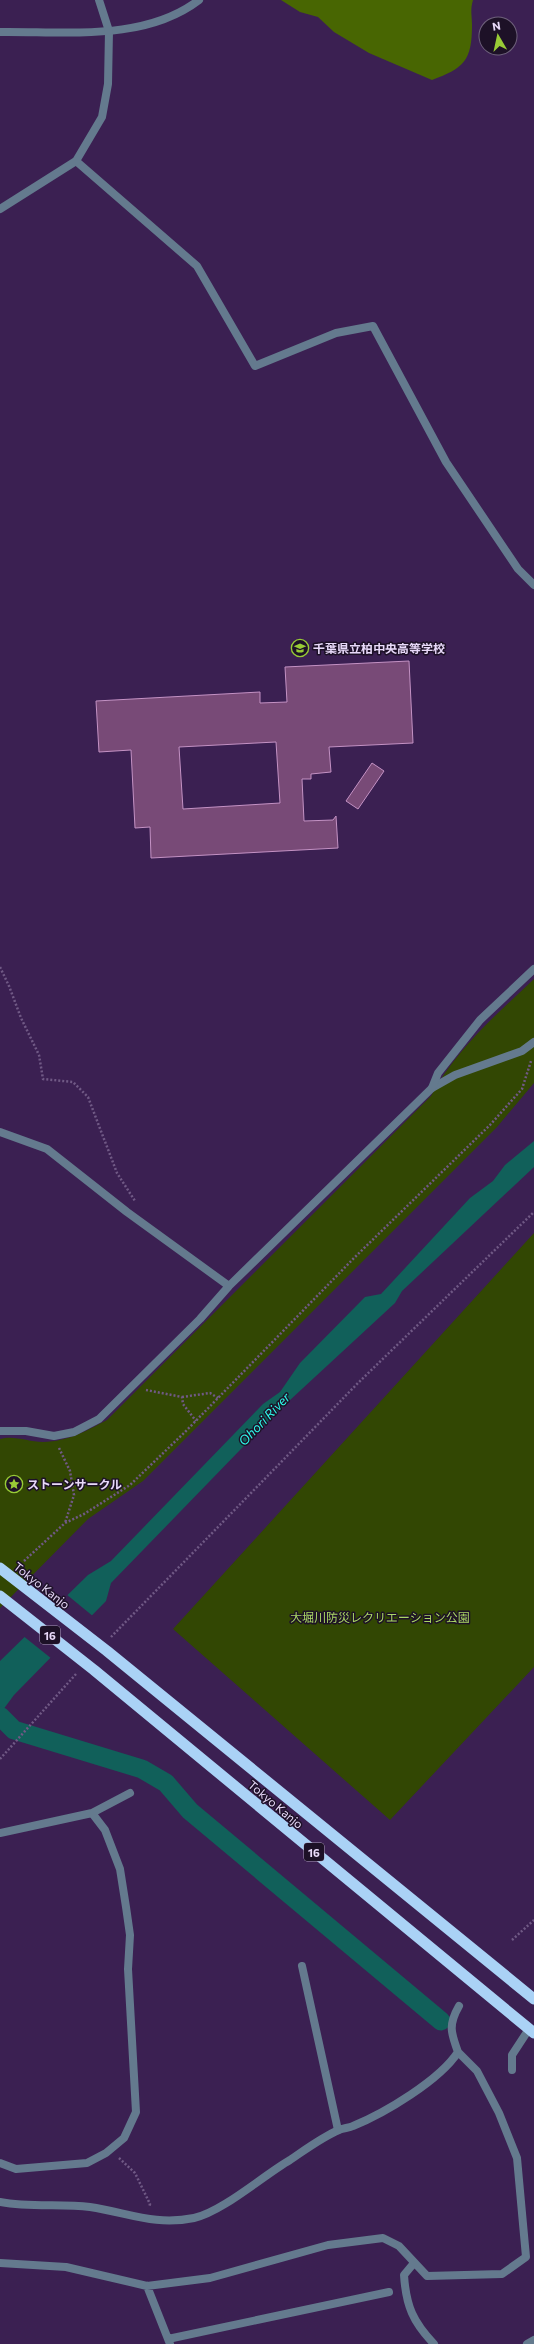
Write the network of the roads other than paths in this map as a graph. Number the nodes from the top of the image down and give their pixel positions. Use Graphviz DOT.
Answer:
graph roads {
  1 [pos="99,0"];
  2 [pos="198,0"];
  3 [pos="110,31"];
  4 [pos="0,32"];
  5 [pos="76,161"];
  6 [pos="0,208"];
  7 [pos="534,585"];
  8 [pos="534,968"];
  9 [pos="534,1042"];
  10 [pos="432,1088"];
  11 [pos="0,1132"];
  12 [pos="229,1286"];
  13 [pos="0,1431"];
  14 [pos="0,1568"];
  15 [pos="3,1598"];
  16 [pos="130,1793"];
  17 [pos="92,1813"];
  18 [pos="0,1833"];
  19 [pos="302,1966"];
  20 [pos="534,1999"];
  21 [pos="459,2006"];
  22 [pos="532,2031"];
  23 [pos="458,2052"];
  24 [pos="512,2070"];
  25 [pos="338,2130"];
  26 [pos="0,2163"];
  27 [pos="0,2202"];
  28 [pos="0,2263"];
  29 [pos="414,2263"];
  30 [pos="147,2286"];
  31 [pos="389,2292"];
  32 [pos="534,2340"];
  33 [pos="169,2341"];
  34 [pos="434,2344"];
  35 [pos="526,2344"];
  1 -- 3 [label="street"];
  2 -- 3 [label="street"];
  3 -- 4 [label="street"];
  3 -- 5 [label="street"];
  5 -- 6 [label="street"];
  5 -- 7 [label="street"];
  8 -- 10 [label="street"];
  9 -- 10 [label="street"];
  10 -- 12 [label="street"];
  11 -- 12 [label="street"];
  12 -- 13 [label="street"];
  14 -- 20 [label="highway, Tokyo Kanjo / 16"];
  15 -- 22 [label="highway, Tokyo Kanjo / 16"];
  16 -- 17 [label="street"];
  17 -- 18 [label="street"];
  17 -- 26 [label="street"];
  19 -- 25 [label="street"];
  21 -- 23 [label="street"];
  22 -- 24 [label="street"];
  23 -- 25 [label="street"];
  23 -- 29 [label="street"];
  25 -- 27 [label="street"];
  28 -- 30 [label="street"];
  29 -- 30 [label="street"];
  29 -- 34 [label="street"];
  30 -- 33 [label="street"];
  31 -- 33 [label="street"];
  32 -- 35 [label="street"];
}
